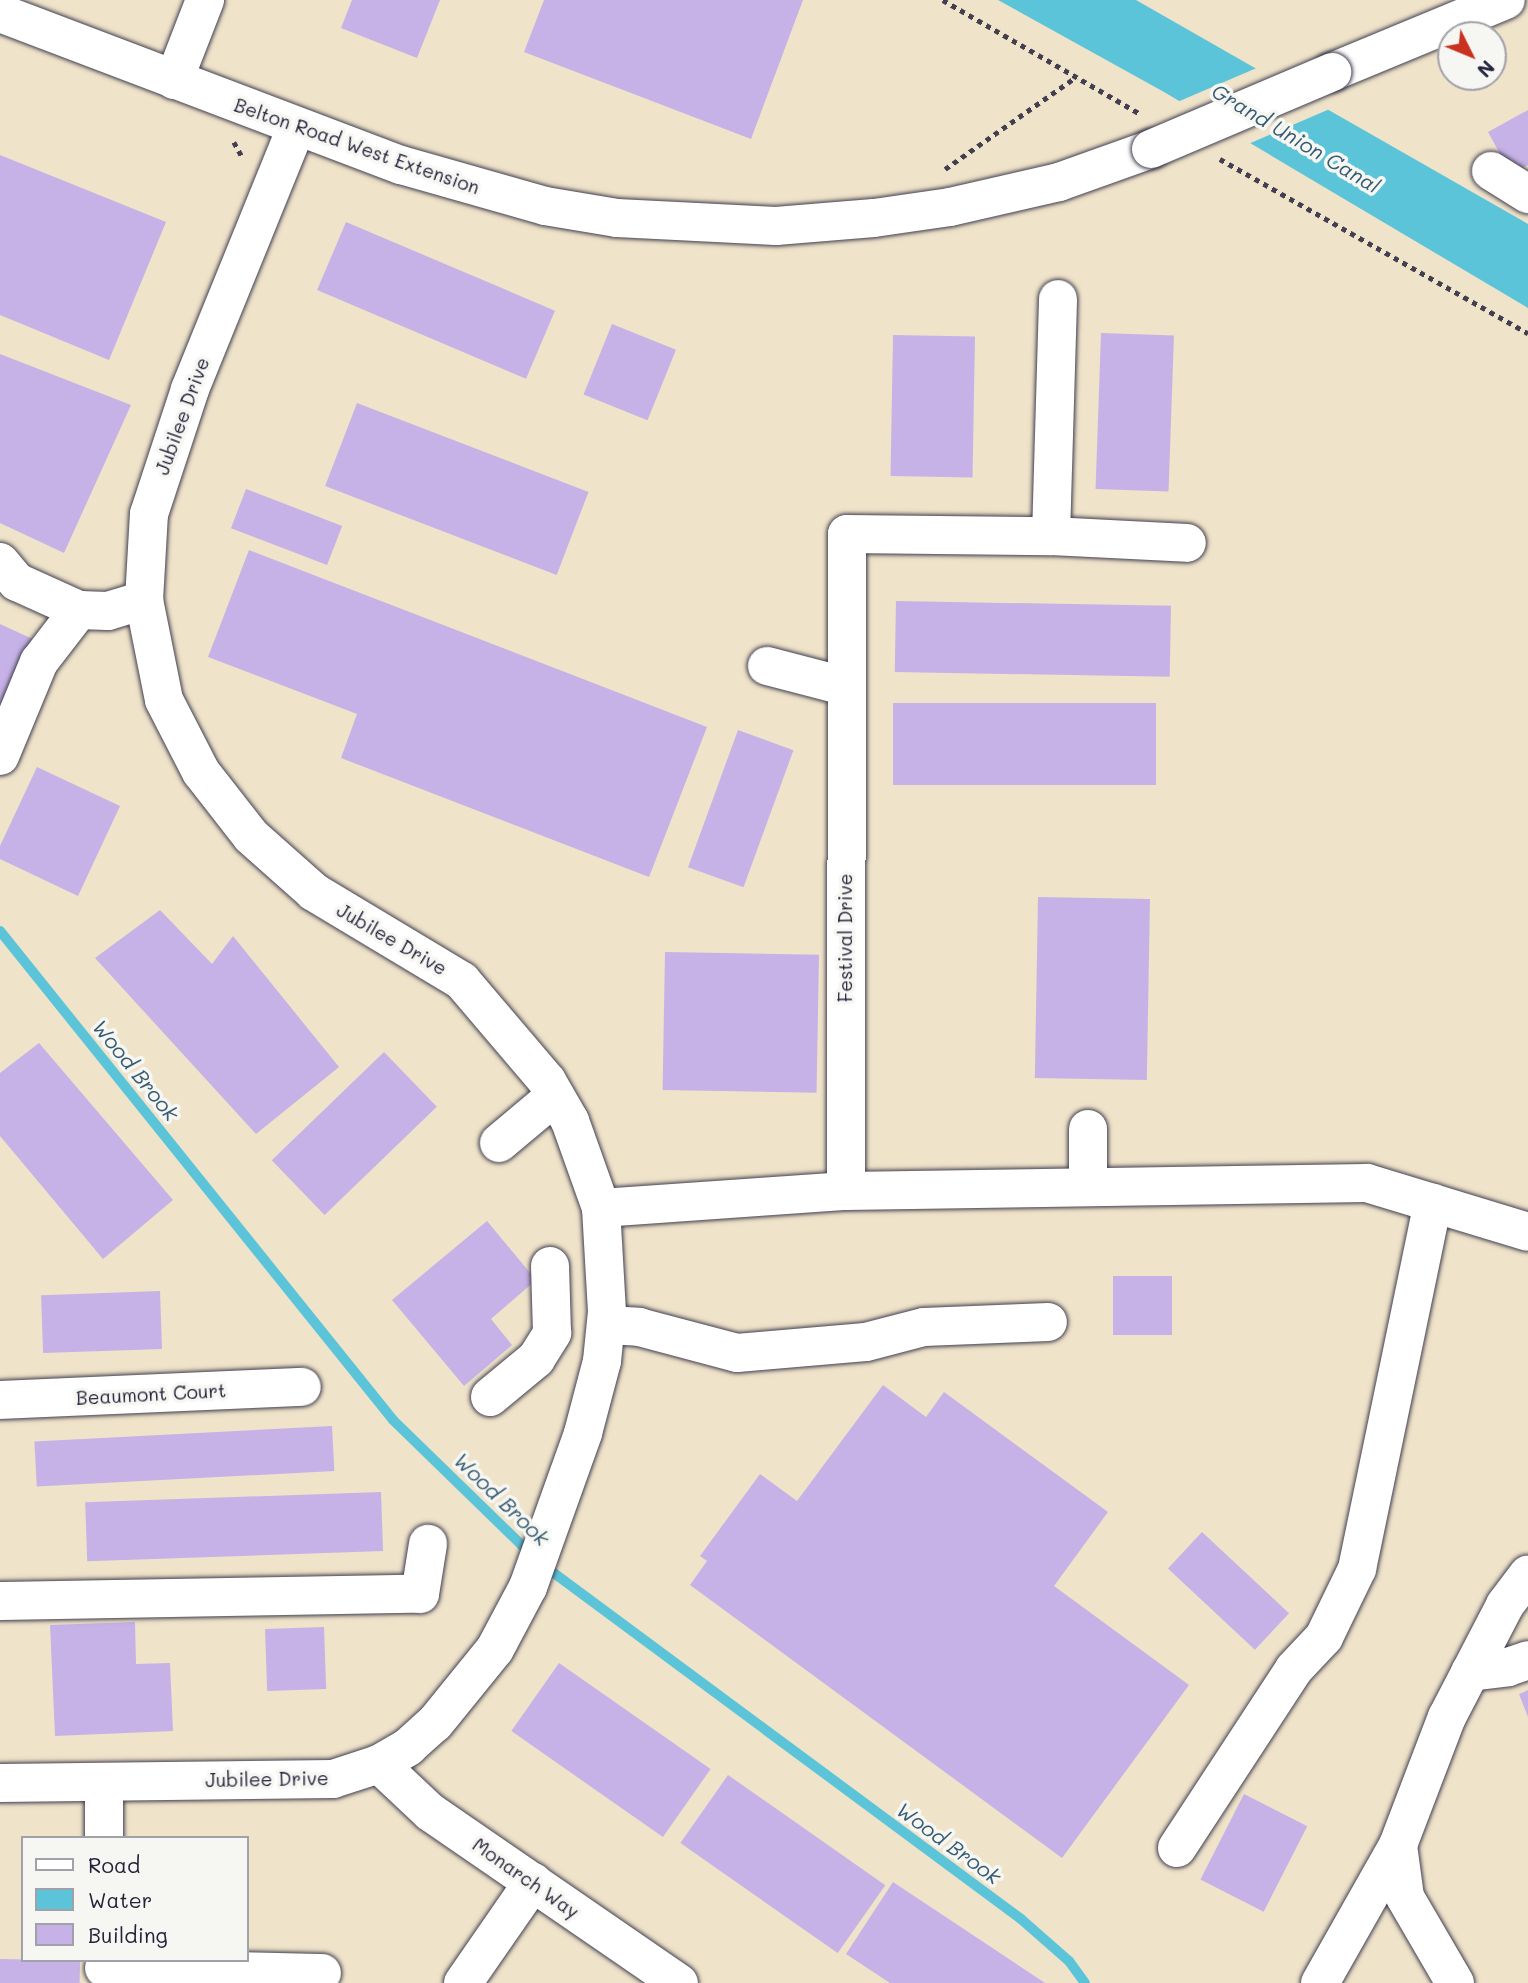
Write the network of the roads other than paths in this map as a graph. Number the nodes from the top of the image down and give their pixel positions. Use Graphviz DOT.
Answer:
graph roads {
  1 [pos="205,0"];
  2 [pos="1506,0"];
  3 [pos="0,13"];
  4 [pos="174,80"];
  5 [pos="296,128"];
  6 [pos="1491,171"];
  7 [pos="1528,194"];
  8 [pos="1058,299"];
  9 [pos="1051,536"];
  10 [pos="1187,544"];
  11 [pos="0,562"];
  12 [pos="144,600"];
  13 [pos="79,610"];
  14 [pos="767,666"];
  15 [pos="844,686"];
  16 [pos="0,756"];
  17 [pos="555,1096"];
  18 [pos="1088,1129"];
  19 [pos="499,1143"];
  20 [pos="1088,1186"];
  21 [pos="846,1191"];
  22 [pos="1433,1203"];
  23 [pos="601,1208"];
  24 [pos="1528,1232"];
  25 [pos="550,1266"];
  26 [pos="1048,1322"];
  27 [pos="605,1330"];
  28 [pos="552,1333"];
  29 [pos="302,1387"];
  30 [pos="490,1397"];
  31 [pos="0,1401"];
  32 [pos="428,1544"];
  33 [pos="1528,1575"];
  34 [pos="0,1601"];
  35 [pos="1528,1660"];
  36 [pos="1470,1672"];
  37 [pos="379,1764"];
  38 [pos="104,1782"];
  39 [pos="0,1783"];
  40 [pos="104,1836"];
  41 [pos="1398,1845"];
  42 [pos="1177,1847"];
  43 [pos="533,1882"];
  44 [pos="104,1970"];
  45 [pos="322,1973"];
  46 [pos="463,1983"];
  47 [pos="679,1983"];
  48 [pos="1320,1983"];
  49 [pos="1455,1983"];
  1 -- 4 [label="street"];
  2 -- 5 [label="street, Belton Road West Extension, bridge"];
  3 -- 4 [label="street, Belton Road West Extension"];
  4 -- 5 [label="street, Belton Road West Extension"];
  5 -- 12 [label="street, Jubilee Drive"];
  6 -- 7 [label="street"];
  8 -- 9 [label="street"];
  9 -- 10 [label="street"];
  9 -- 15 [label="street, Festival Drive"];
  11 -- 13 [label="street"];
  12 -- 13 [label="street"];
  12 -- 17 [label="street, Jubilee Drive"];
  13 -- 16 [label="street"];
  14 -- 15 [label="street"];
  15 -- 21 [label="street, Festival Drive"];
  17 -- 19 [label="street"];
  17 -- 23 [label="street, Jubilee Drive"];
  18 -- 20 [label="street"];
  20 -- 21 [label="street"];
  20 -- 22 [label="street"];
  21 -- 23 [label="street"];
  22 -- 24 [label="street"];
  22 -- 42 [label="street"];
  23 -- 27 [label="street, Jubilee Drive"];
  25 -- 28 [label="street"];
  26 -- 27 [label="street"];
  27 -- 28 [label="street"];
  27 -- 37 [label="street, Jubilee Drive"];
  28 -- 30 [label="street"];
  29 -- 31 [label="street, Beaumont Court"];
  32 -- 34 [label="street"];
  33 -- 36 [label="street"];
  35 -- 36 [label="street"];
  36 -- 41 [label="street"];
  37 -- 38 [label="street, Jubilee Drive"];
  37 -- 43 [label="street, Monarch Way"];
  38 -- 39 [label="street, Jubilee Drive"];
  38 -- 40 [label="street"];
  41 -- 48 [label="street"];
  41 -- 49 [label="street"];
  43 -- 46 [label="street"];
  43 -- 47 [label="street, Monarch Way"];
  44 -- 45 [label="street"];
}
